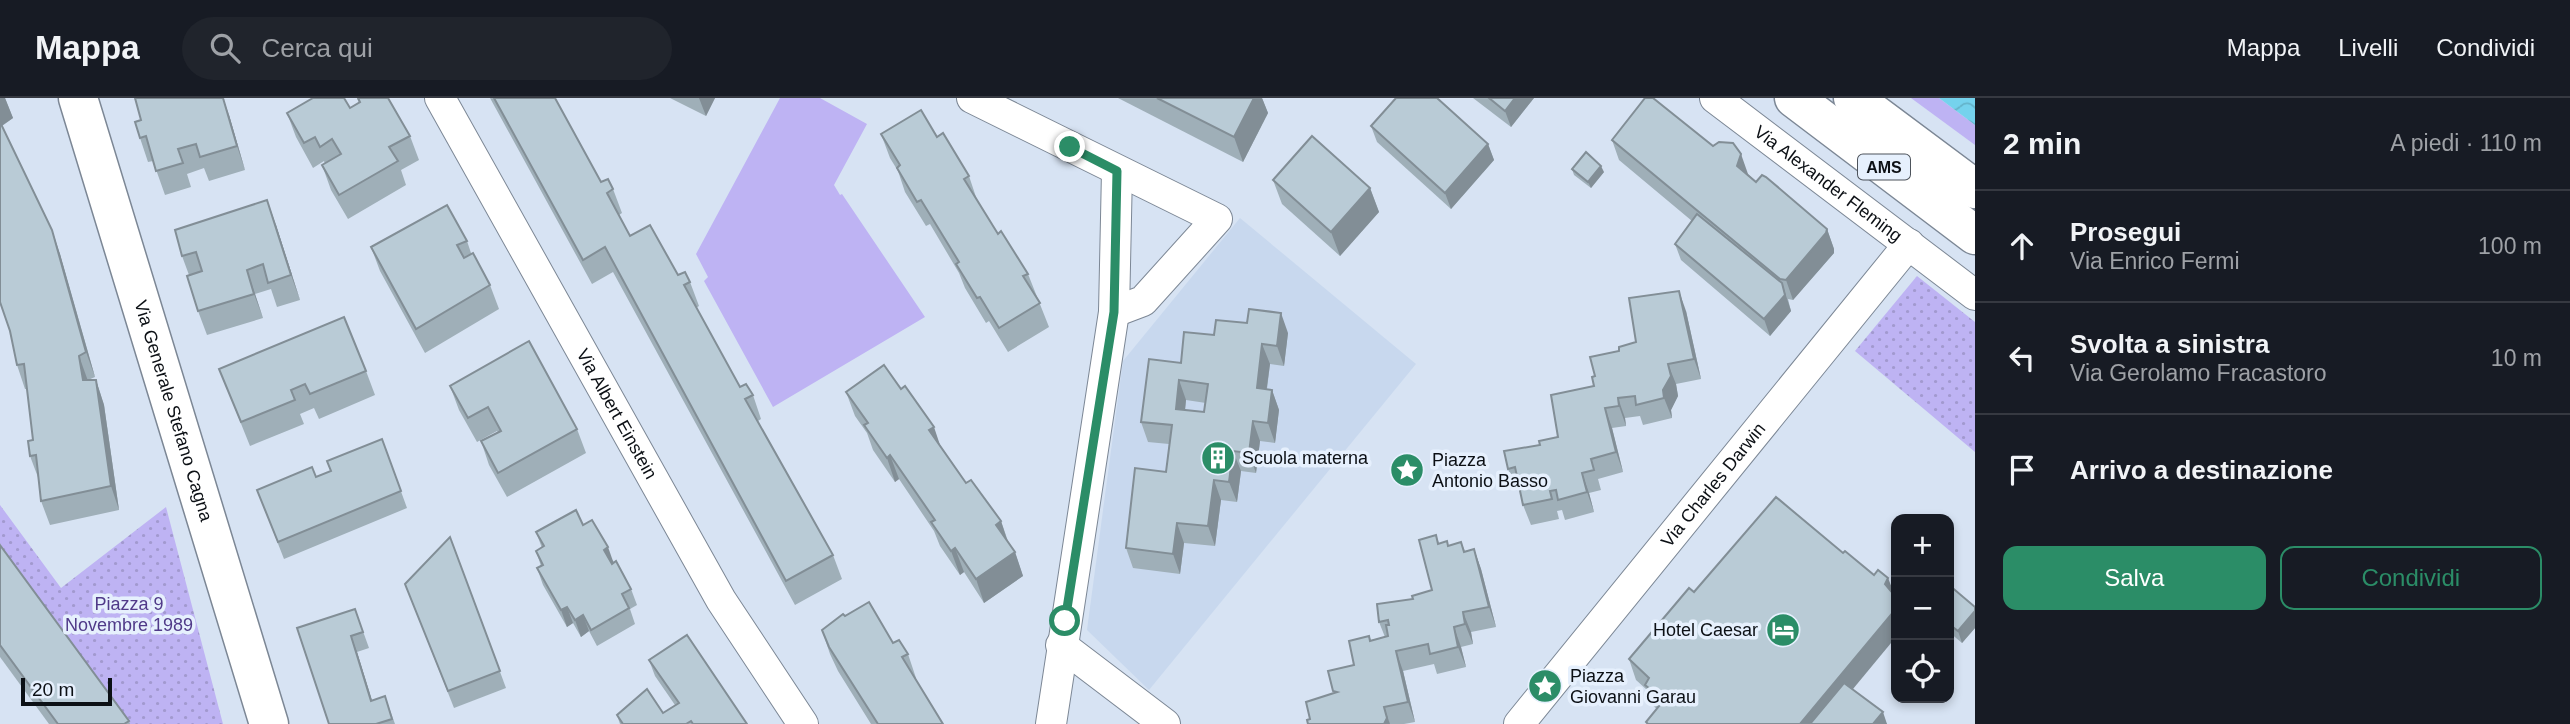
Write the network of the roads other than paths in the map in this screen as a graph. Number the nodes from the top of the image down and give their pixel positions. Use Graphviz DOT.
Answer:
graph roads {
  1 [pos="78,98"];
  2 [pos="440,98"];
  3 [pos="972,98"];
  4 [pos="1714,98"];
  5 [pos="1794,98"];
  6 [pos="1853,98"];
  7 [pos="1117,171"];
  8 [pos="1975,189"];
  9 [pos="1975,235"];
  10 [pos="1909,244"];
  11 [pos="1975,295"];
  12 [pos="1114,312"];
  13 [pos="1061,645"];
  14 [pos="269,724"];
  15 [pos="803,724"];
  16 [pos="1051,724"];
  17 [pos="1165,724"];
  18 [pos="1519,724"];
  1 -- 14 [label="main road, Via Generale Stefano Cagna"];
  2 -- 15 [label="street, Via Albert Einstein"];
  3 -- 7 [label="street"];
  4 -- 10 [label="street, Via Alexander Fleming"];
  5 -- 9 [label="main road, AMS"];
  6 -- 8 [label="main road, AMS"];
  7 -- 12 [label="street"];
  7 -- 12 [label="street"];
  10 -- 11 [label="street, Via Alexander Fleming"];
  10 -- 18 [label="street, Via Charles Darwin"];
  12 -- 13 [label="street"];
  13 -- 16 [label="street"];
  13 -- 17 [label="street"];
}
